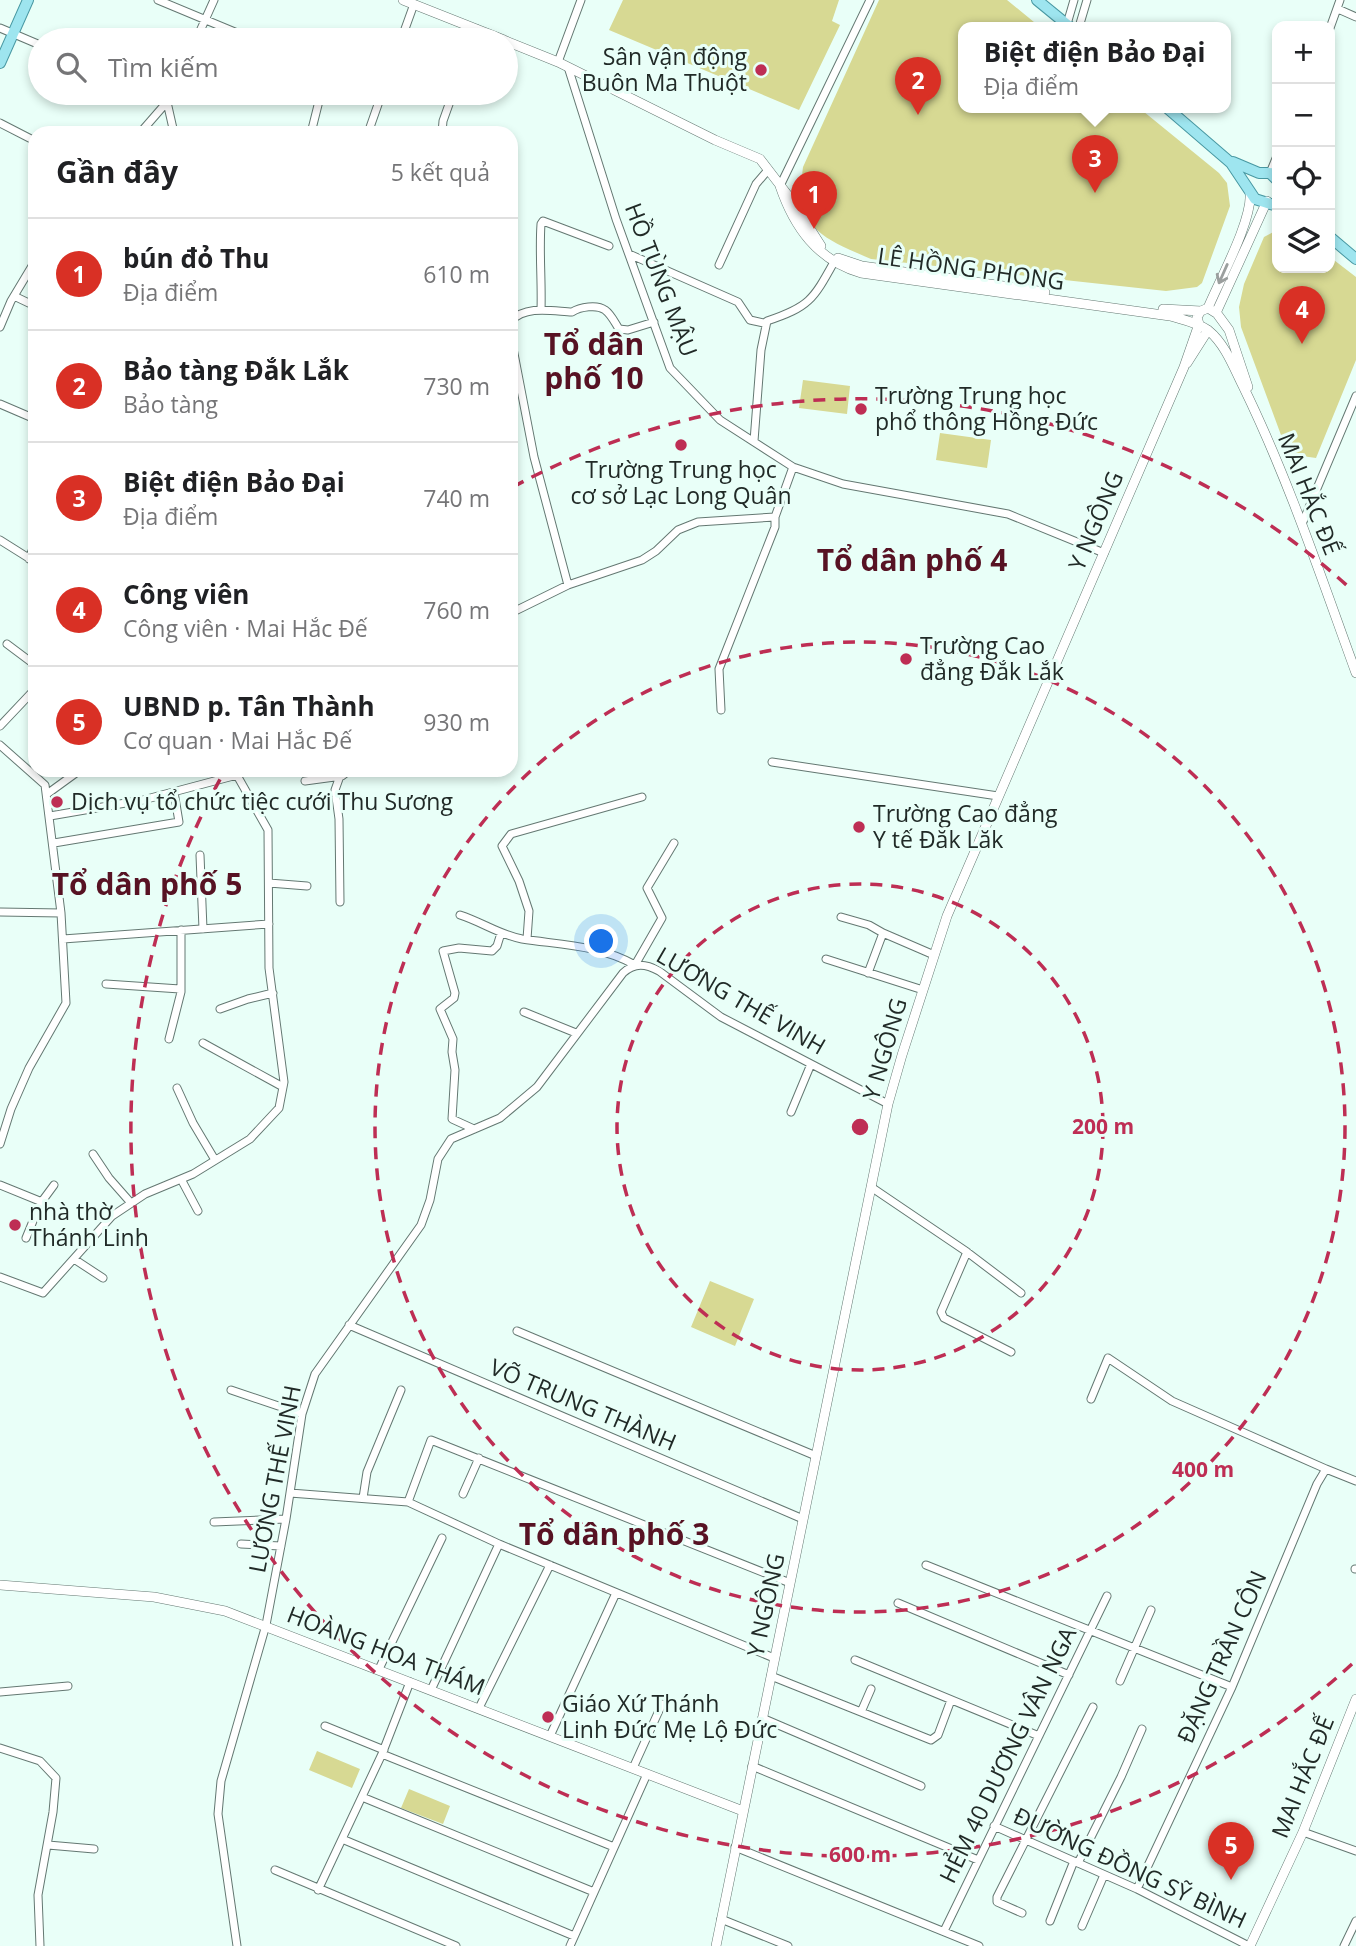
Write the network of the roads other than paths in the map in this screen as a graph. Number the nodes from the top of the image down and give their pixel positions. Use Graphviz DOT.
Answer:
graph roads {
  1 [pos="27,0"];
  2 [pos="158,0"];
  3 [pos="214,0"];
  4 [pos="403,0"];
  5 [pos="581,0"];
  6 [pos="870,0"];
  7 [pos="1037,0"];
  8 [pos="1074,0"];
  9 [pos="1087,0"];
  10 [pos="414,4"];
  11 [pos="1339,4"];
  12 [pos="1356,17"];
  13 [pos="205,20"];
  14 [pos="1333,21"];
  15 [pos="1064,22"];
  16 [pos="1069,22"];
  17 [pos="1080,22"];
  18 [pos="0,28"];
  19 [pos="201,28"];
  20 [pos="225,28"];
  21 [pos="405,28"];
  22 [pos="474,28"];
  23 [pos="13,33"];
  24 [pos="28,40"];
  25 [pos="518,46"];
  26 [pos="558,62"];
  27 [pos="0,63"];
  28 [pos="568,67"];
  29 [pos="164,105"];
  30 [pos="168,105"];
  31 [pos="318,105"];
  32 [pos="378,105"];
  33 [pos="449,105"];
  34 [pos="1173,113"];
  35 [pos="0,123"];
  36 [pos="146,126"];
  37 [pos="172,126"];
  38 [pos="313,126"];
  39 [pos="370,126"];
  40 [pos="443,126"];
  41 [pos="28,137"];
  42 [pos="1225,157"];
  43 [pos="768,170"];
  44 [pos="1269,175"];
  45 [pos="780,186"];
  46 [pos="1250,190"];
  47 [pos="1272,204"];
  48 [pos="1335,241"];
  49 [pos="609,246"];
  50 [pos="629,254"];
  51 [pos="1236,255"];
  52 [pos="1356,259"];
  53 [pos="834,262"];
  54 [pos="719,265"];
  55 [pos="28,273"];
  56 [pos="14,296"];
  57 [pos="28,303"];
  58 [pos="541,310"];
  59 [pos="1211,312"];
  60 [pos="518,315"];
  61 [pos="654,322"];
  62 [pos="764,323"];
  63 [pos="0,327"];
  64 [pos="1203,327"];
  65 [pos="518,374"];
  66 [pos="1356,396"];
  67 [pos="0,404"];
  68 [pos="1255,409"];
  69 [pos="28,416"];
  70 [pos="754,441"];
  71 [pos="793,467"];
  72 [pos="775,517"];
  73 [pos="1302,523"];
  74 [pos="0,540"];
  75 [pos="1104,553"];
  76 [pos="28,558"];
  77 [pos="568,585"];
  78 [pos="518,610"];
  79 [pos="7,644"];
  80 [pos="28,660"];
  81 [pos="1356,673"];
  82 [pos="28,697"];
  83 [pos="721,710"];
  84 [pos="0,726"];
  85 [pos="0,746"];
  86 [pos="772,762"];
  87 [pos="28,770"];
  88 [pos="36,777"];
  89 [pos="70,777"];
  90 [pos="220,777"];
  91 [pos="238,777"];
  92 [pos="334,777"];
  93 [pos="340,777"];
  94 [pos="305,782"];
  95 [pos="174,792"];
  96 [pos="47,794"];
  97 [pos="998,796"];
  98 [pos="642,797"];
  99 [pos="50,816"];
  100 [pos="54,842"];
  101 [pos="674,844"];
  102 [pos="200,855"];
  103 [pos="269,883"];
  104 [pos="307,886"];
  105 [pos="340,902"];
  106 [pos="0,912"];
  107 [pos="61,914"];
  108 [pos="460,915"];
  109 [pos="841,917"];
  110 [pos="269,924"];
  111 [pos="203,929"];
  112 [pos="181,930"];
  113 [pos="501,933"];
  114 [pos="883,933"];
  115 [pos="63,939"];
  116 [pos="527,939"];
  117 [pos="934,955"];
  118 [pos="826,959"];
  119 [pos="635,965"];
  120 [pos="868,973"];
  121 [pos="106,984"];
  122 [pos="180,989"];
  123 [pos="923,990"];
  124 [pos="272,993"];
  125 [pos="220,1009"];
  126 [pos="524,1012"];
  127 [pos="576,1033"];
  128 [pos="169,1039"];
  129 [pos="204,1043"];
  130 [pos="811,1064"];
  131 [pos="177,1087"];
  132 [pos="283,1087"];
  133 [pos="888,1104"];
  134 [pos="791,1112"];
  135 [pos="474,1129"];
  136 [pos="0,1144"];
  137 [pos="93,1154"];
  138 [pos="215,1160"];
  139 [pos="181,1179"];
  140 [pos="0,1185"];
  141 [pos="54,1185"];
  142 [pos="871,1187"];
  143 [pos="42,1202"];
  144 [pos="131,1203"];
  145 [pos="198,1211"];
  146 [pos="26,1238"];
  147 [pos="967,1252"];
  148 [pos="74,1259"];
  149 [pos="0,1277"];
  150 [pos="103,1278"];
  151 [pos="1021,1293"];
  152 [pos="349,1325"];
  153 [pos="517,1331"];
  154 [pos="1011,1353"];
  155 [pos="231,1390"];
  156 [pos="401,1390"];
  157 [pos="1091,1399"];
  158 [pos="302,1414"];
  159 [pos="816,1455"];
  160 [pos="479,1458"];
  161 [pos="1326,1469"];
  162 [pos="1356,1481"];
  163 [pos="290,1493"];
  164 [pos="463,1494"];
  165 [pos="363,1499"];
  166 [pos="408,1502"];
  167 [pos="286,1519"];
  168 [pos="803,1519"];
  169 [pos="214,1522"];
  170 [pos="442,1538"];
  171 [pos="241,1544"];
  172 [pos="499,1544"];
  173 [pos="281,1546"];
  174 [pos="550,1565"];
  175 [pos="926,1565"];
  176 [pos="790,1583"];
  177 [pos="0,1585"];
  178 [pos="616,1593"];
  179 [pos="1107,1596"];
  180 [pos="898,1603"];
  181 [pos="1151,1610"];
  182 [pos="266,1625"];
  183 [pos="1089,1631"];
  184 [pos="1133,1648"];
  185 [pos="774,1658"];
  186 [pos="855,1660"];
  187 [pos="379,1670"];
  188 [pos="1069,1675"];
  189 [pos="771,1676"];
  190 [pos="1120,1681"];
  191 [pos="411,1682"];
  192 [pos="68,1686"];
  193 [pos="1232,1687"];
  194 [pos="431,1689"];
  195 [pos="871,1689"];
  196 [pos="0,1692"];
  197 [pos="1356,1699"];
  198 [pos="951,1700"];
  199 [pos="663,1704"];
  200 [pos="1093,1707"];
  201 [pos="479,1708"];
  202 [pos="861,1712"];
  203 [pos="762,1718"];
  204 [pos="1351,1722"];
  205 [pos="325,1726"];
  206 [pos="1142,1729"];
  207 [pos="550,1736"];
  208 [pos="1039,1736"];
  209 [pos="0,1749"];
  210 [pos="383,1752"];
  211 [pos="752,1766"];
  212 [pos="633,1768"];
  213 [pos="647,1774"];
  214 [pos="921,1786"];
  215 [pos="362,1797"];
  216 [pos="743,1811"];
  217 [pos="995,1826"];
  218 [pos="1303,1832"];
  219 [pos="342,1839"];
  220 [pos="1026,1840"];
  221 [pos="48,1844"];
  222 [pos="614,1847"];
  223 [pos="735,1847"];
  224 [pos="94,1849"];
  225 [pos="1356,1851"];
  226 [pos="978,1860"];
  227 [pos="1076,1862"];
  228 [pos="275,1870"];
  229 [pos="1104,1875"];
  230 [pos="1137,1889"];
  231 [pos="318,1890"];
  232 [pos="594,1892"];
  233 [pos="1022,1913"];
  234 [pos="721,1919"];
  235 [pos="1356,1921"];
  236 [pos="1050,1922"];
  237 [pos="1082,1926"];
  238 [pos="944,1931"];
  239 [pos="574,1937"];
  240 [pos="40,1946"];
  241 [pos="237,1946"];
  242 [pos="456,1946"];
  243 [pos="570,1946"];
  244 [pos="716,1946"];
  245 [pos="788,1946"];
  246 [pos="979,1946"];
  247 [pos="1250,1946"];
  248 [pos="1344,1946"];
  1 -- 23 [label="main road"];
  2 -- 13 [label="street"];
  3 -- 13 [label="street"];
  4 -- 10 [label="street, LÊ HỒNG PHONG"];
  5 -- 26 [label="street"];
  6 -- 45 [label="street"];
  7 -- 15 [label="main road"];
  8 -- 16 [label="street"];
  9 -- 17 [label="street"];
  10 -- 21 [label="street"];
  10 -- 22 [label="street, LÊ HỒNG PHONG"];
  11 -- 12 [label="street"];
  11 -- 14 [label="street"];
  13 -- 19 [label="street"];
  13 -- 20 [label="street"];
  18 -- 23 [label="street"];
  23 -- 24 [label="street"];
  23 -- 27 [label="main road"];
  25 -- 26 [label="street, LÊ HỒNG PHONG"];
  26 -- 28 [label="street, LÊ HỒNG PHONG"];
  28 -- 43 [label="street, LÊ HỒNG PHONG"];
  28 -- 50 [label="street, HỒ TÙNG MẬU"];
  29 -- 36 [label="street"];
  30 -- 37 [label="street"];
  31 -- 38 [label="street"];
  32 -- 39 [label="street"];
  33 -- 40 [label="street"];
  34 -- 42 [label="main road"];
  35 -- 41 [label="street"];
  42 -- 44 [label="main road"];
  42 -- 46 [label="main road"];
  43 -- 45 [label="street, LÊ HỒNG PHONG"];
  43 -- 54 [label="street"];
  44 -- 46 [label="main road"];
  45 -- 53 [label="street, LÊ HỒNG PHONG"];
  45 -- 59 [label="street, LÊ HỒNG PHONG"];
  46 -- 47 [label="main road"];
  46 -- 51 [label="street"];
  47 -- 51 [label="street"];
  48 -- 52 [label="main road"];
  49 -- 58 [label="street"];
  50 -- 61 [label="street, HỒ TÙNG MẬU"];
  50 -- 62 [label="street"];
  51 -- 59 [label="street"];
  53 -- 64 [label="street, LÊ HỒNG PHONG"];
  53 -- 70 [label="street"];
  55 -- 56 [label="street"];
  56 -- 57 [label="street"];
  56 -- 63 [label="street"];
  58 -- 60 [label="street"];
  58 -- 61 [label="street"];
  59 -- 64 [label="street"];
  59 -- 64 [label="street"];
  59 -- 68 [label="street, MAI HẮC ĐẾ"];
  61 -- 70 [label="street, HỒ TÙNG MẬU"];
  64 -- 68 [label="street, MAI HẮC ĐẾ"];
  64 -- 75 [label="street, Y NGÔNG"];
  65 -- 77 [label="street"];
  66 -- 73 [label="street"];
  67 -- 69 [label="street"];
  68 -- 73 [label="street, MAI HẮC ĐẾ"];
  70 -- 71 [label="street, HỒ TÙNG MẬU"];
  71 -- 72 [label="street"];
  71 -- 75 [label="street, HỒ TÙNG MẬU"];
  72 -- 77 [label="street"];
  72 -- 83 [label="street"];
  73 -- 81 [label="street, MAI HẮC ĐẾ"];
  74 -- 76 [label="street"];
  75 -- 97 [label="street, Y NGÔNG"];
  77 -- 78 [label="street"];
  79 -- 80 [label="street"];
  82 -- 84 [label="street"];
  85 -- 87 [label="street"];
  86 -- 97 [label="street"];
  88 -- 96 [label="street"];
  89 -- 96 [label="street"];
  90 -- 95 [label="street"];
  91 -- 103 [label="street"];
  92 -- 94 [label="street"];
  93 -- 105 [label="street"];
  95 -- 99 [label="street"];
  95 -- 100 [label="street"];
  96 -- 99 [label="street"];
  97 -- 117 [label="street, Y NGÔNG"];
  98 -- 116 [label="street"];
  99 -- 100 [label="street"];
  100 -- 107 [label="street"];
  101 -- 119 [label="street"];
  102 -- 111 [label="street"];
  103 -- 104 [label="street"];
  103 -- 110 [label="street"];
  106 -- 107 [label="street"];
  107 -- 115 [label="street"];
  108 -- 113 [label="street"];
  109 -- 114 [label="street"];
  110 -- 111 [label="street"];
  110 -- 124 [label="street"];
  111 -- 112 [label="street"];
  112 -- 115 [label="street"];
  112 -- 122 [label="street"];
  113 -- 116 [label="street"];
  113 -- 135 [label="street"];
  114 -- 117 [label="street"];
  114 -- 120 [label="street"];
  115 -- 136 [label="street"];
  116 -- 119 [label="street"];
  117 -- 123 [label="street, Y NGÔNG"];
  118 -- 120 [label="street"];
  119 -- 127 [label="street, LƯƠNG THẾ VINH"];
  119 -- 130 [label="street, LƯƠNG THẾ VINH"];
  120 -- 123 [label="street"];
  121 -- 122 [label="street"];
  122 -- 128 [label="street"];
  123 -- 133 [label="street, Y NGÔNG"];
  124 -- 125 [label="street"];
  124 -- 132 [label="street"];
  126 -- 127 [label="street"];
  127 -- 135 [label="street, LƯƠNG THẾ VINH"];
  129 -- 132 [label="street"];
  130 -- 133 [label="street, LƯƠNG THẾ VINH"];
  130 -- 134 [label="street"];
  131 -- 138 [label="street"];
  132 -- 138 [label="street"];
  133 -- 142 [label="street, Y NGÔNG"];
  135 -- 152 [label="street, LƯƠNG THẾ VINH"];
  137 -- 144 [label="street"];
  138 -- 139 [label="street"];
  139 -- 144 [label="street"];
  139 -- 145 [label="street"];
  140 -- 143 [label="street"];
  141 -- 143 [label="street"];
  142 -- 147 [label="street"];
  142 -- 159 [label="street, Y NGÔNG"];
  143 -- 146 [label="street"];
  144 -- 148 [label="street"];
  147 -- 151 [label="street"];
  147 -- 154 [label="street"];
  148 -- 149 [label="street"];
  148 -- 150 [label="street"];
  152 -- 158 [label="street, LƯƠNG THẾ VINH"];
  152 -- 168 [label="street, VÕ TRUNG THÀNH"];
  153 -- 159 [label="street"];
  155 -- 158 [label="street"];
  156 -- 165 [label="street"];
  157 -- 161 [label="street"];
  158 -- 163 [label="street, LƯƠNG THẾ VINH"];
  159 -- 168 [label="street, Y NGÔNG"];
  160 -- 164 [label="street"];
  160 -- 166 [label="street"];
  160 -- 176 [label="street"];
  161 -- 162 [label="street"];
  161 -- 193 [label="street, ĐẶNG TRẦN CÔN"];
  163 -- 165 [label="street"];
  163 -- 167 [label="street, LƯƠNG THẾ VINH"];
  165 -- 166 [label="street"];
  166 -- 172 [label="street"];
  167 -- 169 [label="street"];
  167 -- 173 [label="street, LƯƠNG THẾ VINH"];
  168 -- 176 [label="street, Y NGÔNG"];
  170 -- 187 [label="street"];
  171 -- 173 [label="street"];
  172 -- 174 [label="street"];
  172 -- 194 [label="street"];
  173 -- 182 [label="street, LƯƠNG THẾ VINH"];
  174 -- 178 [label="street"];
  174 -- 201 [label="street"];
  175 -- 183 [label="street"];
  176 -- 185 [label="street, Y NGÔNG"];
  177 -- 182 [label="street, HOÀNG HOA THÁM"];
  178 -- 185 [label="street"];
  178 -- 207 [label="street"];
  179 -- 183 [label="street, HẺM 40 DƯƠNG VÂN NGA"];
  180 -- 188 [label="street"];
  181 -- 184 [label="street"];
  182 -- 187 [label="street, HOÀNG HOA THÁM"];
  182 -- 241 [label="street, LƯƠNG THẾ VINH"];
  183 -- 184 [label="street"];
  183 -- 188 [label="street, HẺM 40 DƯƠNG VÂN NGA"];
  184 -- 190 [label="street"];
  184 -- 193 [label="street"];
  185 -- 189 [label="street, Y NGÔNG"];
  186 -- 198 [label="street"];
  187 -- 191 [label="street, HOÀNG HOA THÁM"];
  188 -- 208 [label="street, HẺM 40 DƯƠNG VÂN NGA"];
  189 -- 202 [label="street"];
  189 -- 203 [label="street, Y NGÔNG"];
  191 -- 194 [label="street, HOÀNG HOA THÁM"];
  191 -- 210 [label="street"];
  192 -- 196 [label="street"];
  193 -- 230 [label="street, ĐẶNG TRẦN CÔN"];
  194 -- 201 [label="street, HOÀNG HOA THÁM"];
  195 -- 202 [label="street"];
  197 -- 204 [label="street, MAI HẮC ĐẾ"];
  198 -- 202 [label="street"];
  198 -- 208 [label="street"];
  199 -- 212 [label="street"];
  200 -- 220 [label="street"];
  201 -- 207 [label="street, HOÀNG HOA THÁM"];
  203 -- 211 [label="street, Y NGÔNG"];
  203 -- 214 [label="street"];
  204 -- 218 [label="street, MAI HẮC ĐẾ"];
  205 -- 210 [label="street"];
  206 -- 227 [label="street"];
  207 -- 212 [label="street, HOÀNG HOA THÁM"];
  208 -- 217 [label="street, HẺM 40 DƯƠNG VÂN NGA"];
  209 -- 221 [label="street"];
  210 -- 215 [label="street"];
  210 -- 222 [label="street"];
  211 -- 216 [label="street, Y NGÔNG"];
  211 -- 226 [label="street"];
  212 -- 213 [label="street, HOÀNG HOA THÁM"];
  213 -- 216 [label="street, HOÀNG HOA THÁM"];
  213 -- 222 [label="street"];
  215 -- 219 [label="street"];
  215 -- 232 [label="street"];
  216 -- 223 [label="street, Y NGÔNG"];
  217 -- 220 [label="street, ĐƯỜNG ĐỒNG SỸ BÌNH"];
  217 -- 226 [label="street, HẺM 40 DƯƠNG VÂN NGA"];
  218 -- 225 [label="street"];
  218 -- 247 [label="street, MAI HẮC ĐẾ"];
  219 -- 231 [label="street"];
  219 -- 239 [label="street"];
  220 -- 227 [label="street, ĐƯỜNG ĐỒNG SỸ BÌNH"];
  220 -- 233 [label="street"];
  221 -- 224 [label="street"];
  221 -- 240 [label="street"];
  222 -- 232 [label="street"];
  223 -- 234 [label="street, Y NGÔNG"];
  223 -- 238 [label="street"];
  226 -- 238 [label="street, HẺM 40 DƯƠNG VÂN NGA"];
  227 -- 229 [label="street, ĐƯỜNG ĐỒNG SỸ BÌNH"];
  227 -- 236 [label="street"];
  228 -- 231 [label="street"];
  229 -- 230 [label="street, ĐƯỜNG ĐỒNG SỸ BÌNH"];
  229 -- 237 [label="street"];
  230 -- 247 [label="street, ĐƯỜNG ĐỒNG SỸ BÌNH"];
  231 -- 242 [label="street"];
  232 -- 239 [label="street"];
  234 -- 244 [label="street, Y NGÔNG"];
  234 -- 245 [label="street"];
  235 -- 248 [label="street"];
  238 -- 246 [label="street"];
  239 -- 243 [label="street"];
}
